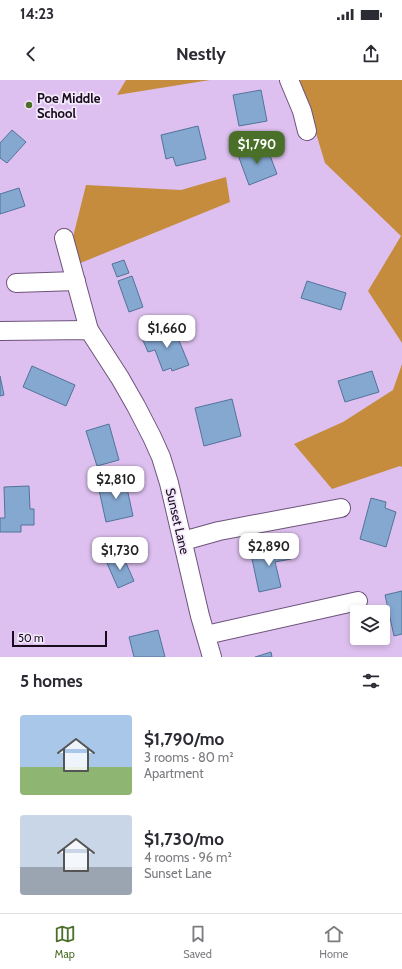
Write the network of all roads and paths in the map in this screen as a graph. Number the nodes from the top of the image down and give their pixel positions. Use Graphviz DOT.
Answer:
graph roads {
  1 [pos="289,80"];
  2 [pos="307,132"];
  3 [pos="64,238"];
  4 [pos="76,281"];
  5 [pos="16,283"];
  6 [pos="89,330"];
  7 [pos="0,331"];
  8 [pos="341,508"];
  9 [pos="183,541"];
  10 [pos="358,601"];
  11 [pos="206,635"];
  12 [pos="212,657"];
  1 -- 2 [label="street"];
  3 -- 4 [label="street, Sunset Lane"];
  4 -- 5 [label="street"];
  4 -- 6 [label="street, Sunset Lane"];
  6 -- 7 [label="street"];
  6 -- 9 [label="street, Sunset Lane"];
  8 -- 9 [label="street"];
  9 -- 11 [label="street, Sunset Lane"];
  10 -- 11 [label="street"];
  11 -- 12 [label="street, Sunset Lane"];
}
